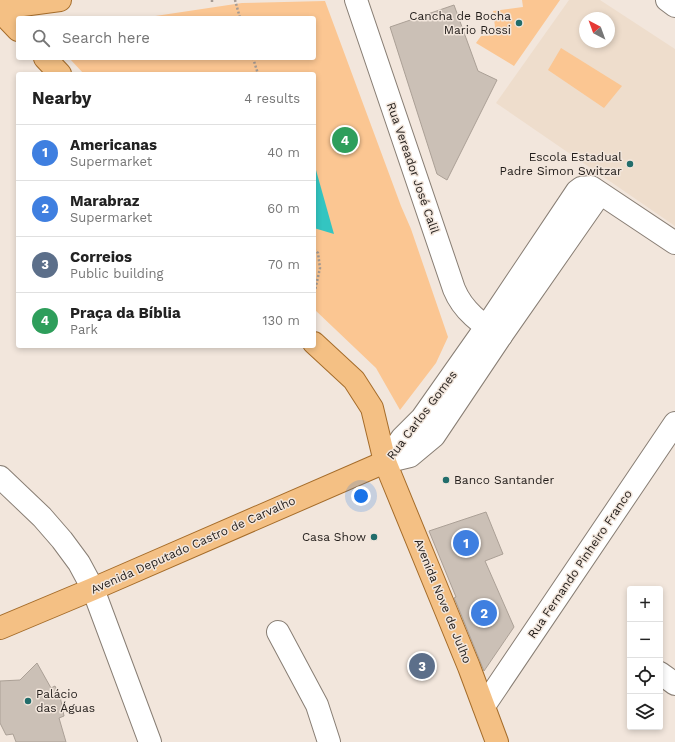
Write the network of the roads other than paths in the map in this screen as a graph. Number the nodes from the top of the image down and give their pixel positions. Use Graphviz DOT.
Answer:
graph roads {
  1 [pos="60,0"];
  2 [pos="356,0"];
  3 [pos="667,0"];
  4 [pos="675,6"];
  5 [pos="0,9"];
  6 [pos="16,28"];
  7 [pos="47,60"];
  8 [pos="58,72"];
  9 [pos="675,243"];
  10 [pos="493,331"];
  11 [pos="316,344"];
  12 [pos="675,423"];
  13 [pos="385,462"];
  14 [pos="0,476"];
  15 [pos="93,589"];
  16 [pos="0,628"];
  17 [pos="278,632"];
  18 [pos="663,676"];
  19 [pos="675,684"];
  20 [pos="484,706"];
  21 [pos="150,742"];
  22 [pos="329,742"];
  23 [pos="497,742"];
  1 -- 5 [label="main road"];
  2 -- 10 [label="street, Rua Vereador José Calil"];
  3 -- 4 [label="street"];
  5 -- 6 [label="main road"];
  7 -- 8 [label="main road"];
  9 -- 10 [label="street, Rua Carlos Gomes"];
  10 -- 13 [label="street, Rua Carlos Gomes"];
  11 -- 13 [label="main road, Avenida Nove de Julho"];
  12 -- 20 [label="street, Rua Fernando Pinheiro Franco"];
  13 -- 15 [label="main road, Avenida Deputado Castro de Carvalho"];
  13 -- 20 [label="main road, Avenida Nove de Julho"];
  14 -- 15 [label="street"];
  15 -- 16 [label="main road, Avenida Deputado Castro de Carvalho"];
  15 -- 21 [label="street"];
  17 -- 22 [label="street"];
  18 -- 19 [label="street"];
  20 -- 23 [label="main road, Avenida Nove de Julho"];
}
